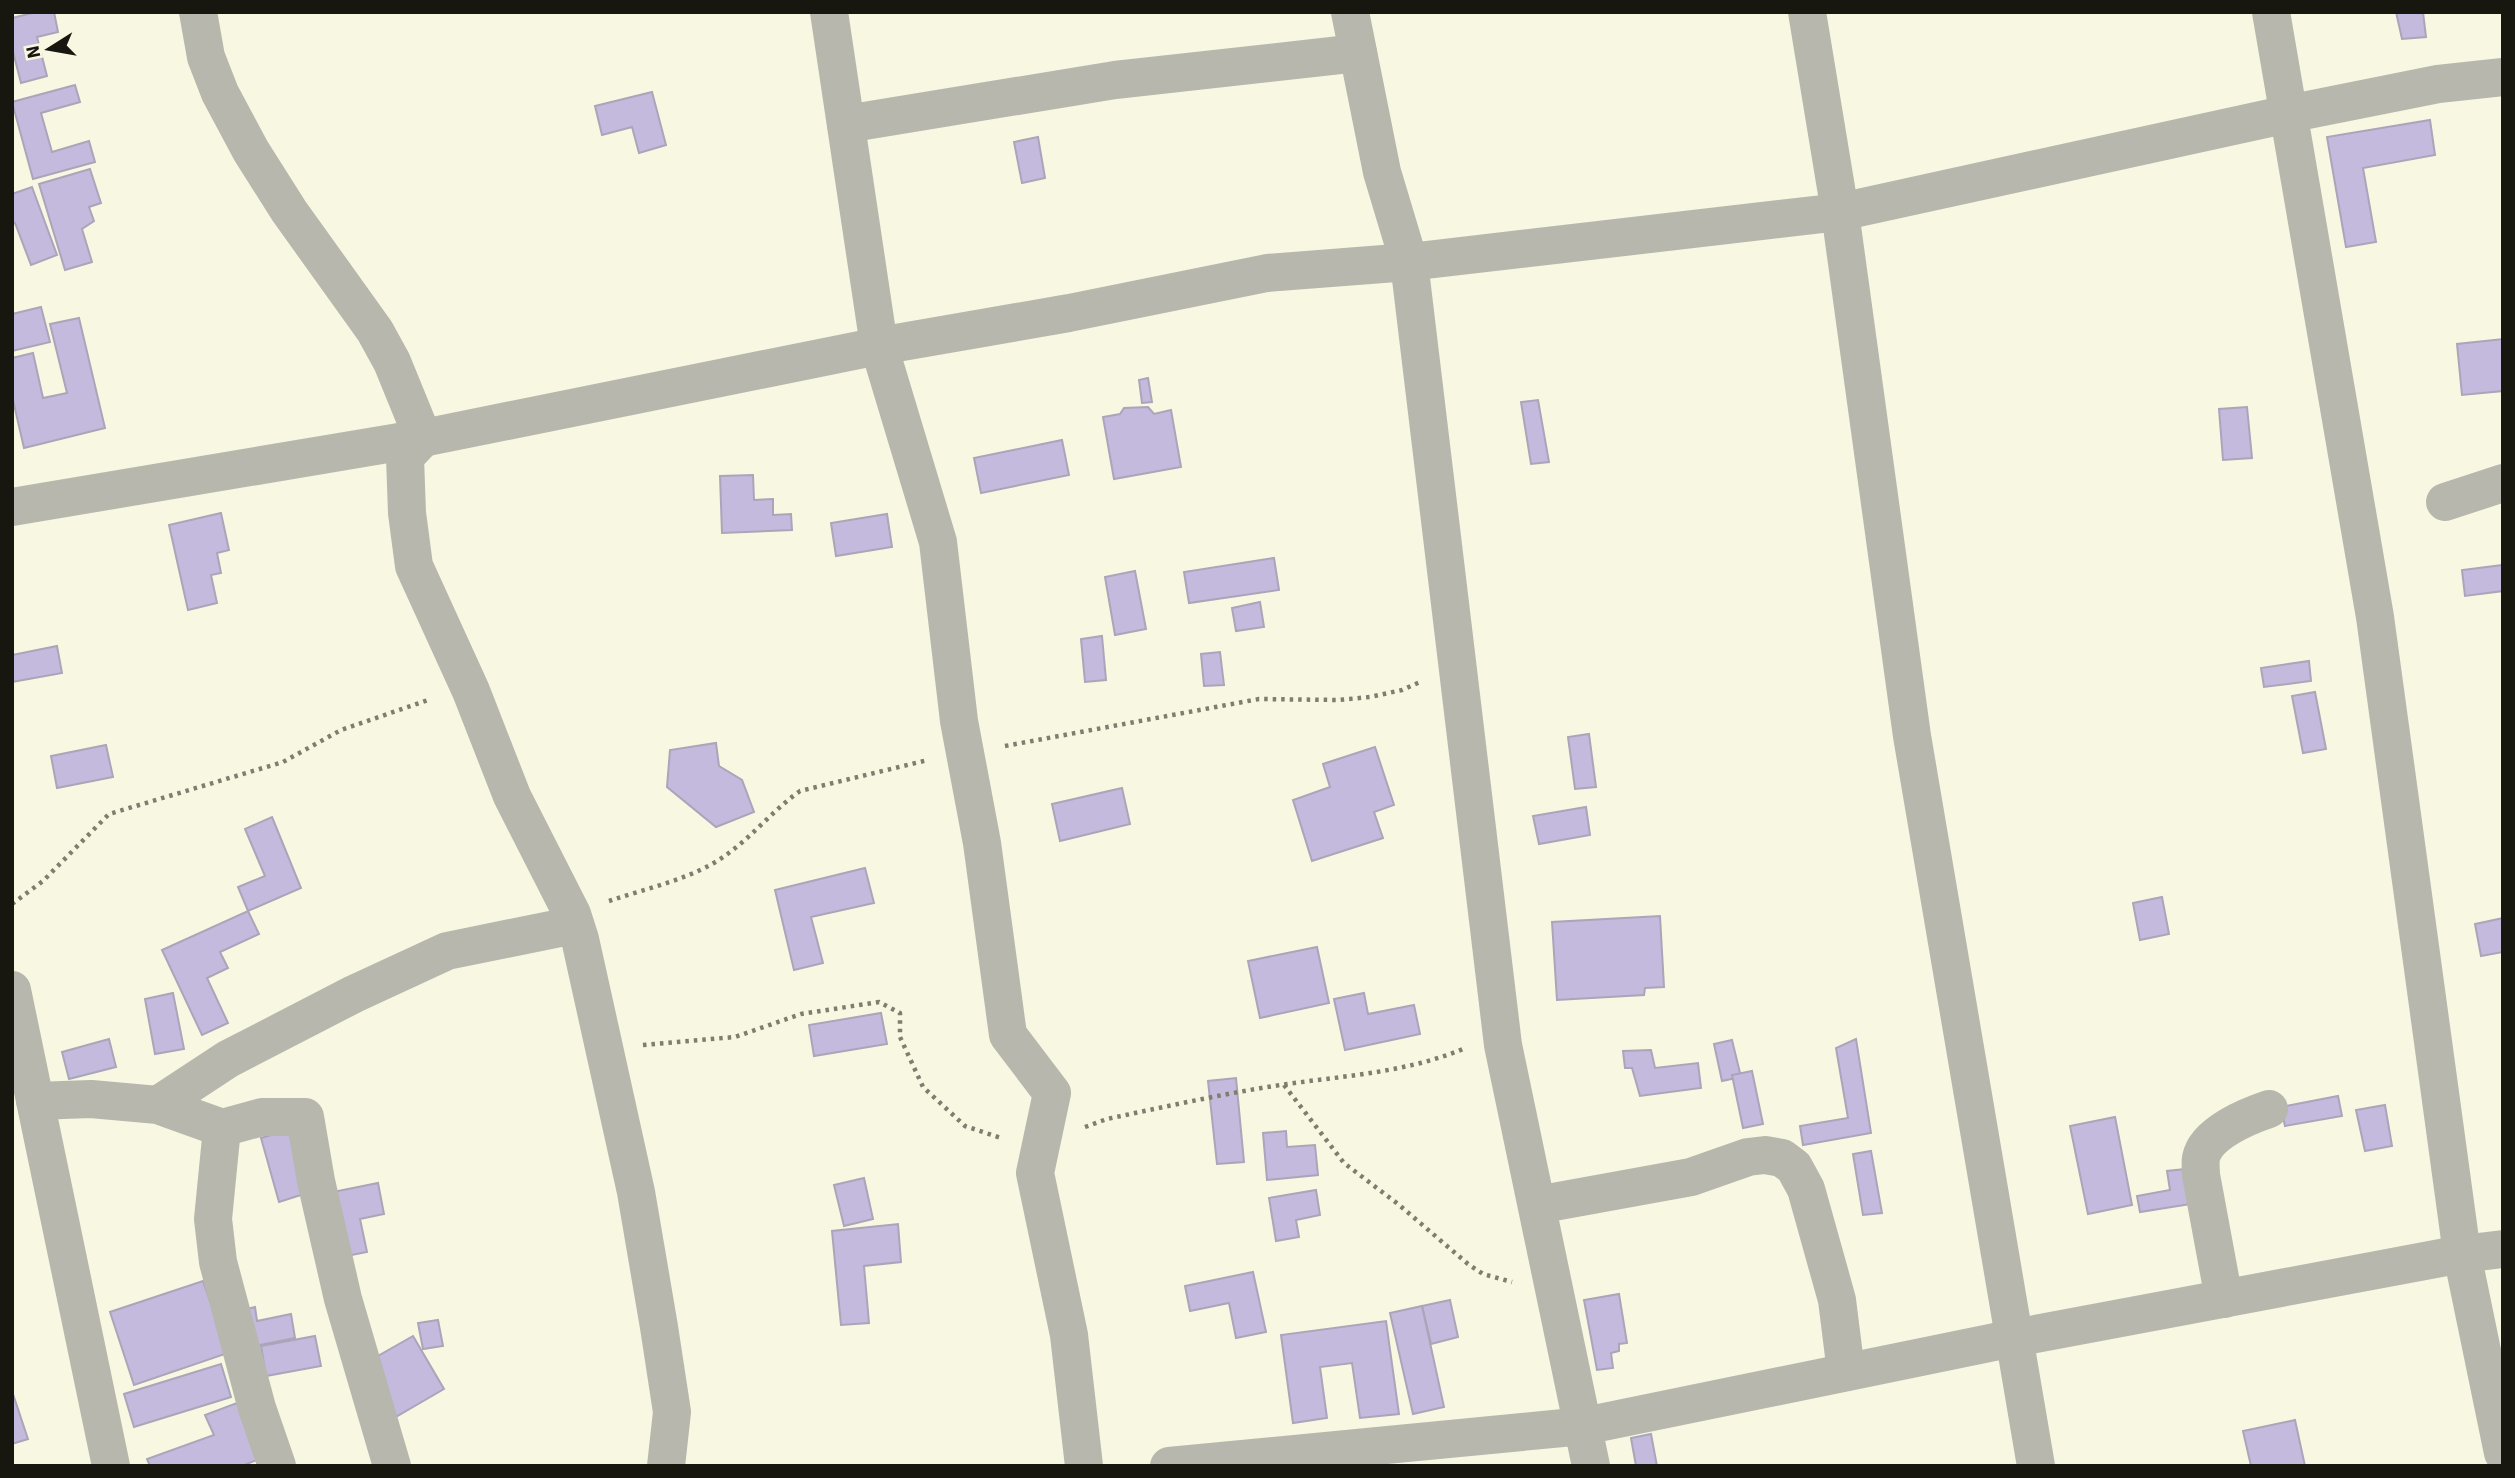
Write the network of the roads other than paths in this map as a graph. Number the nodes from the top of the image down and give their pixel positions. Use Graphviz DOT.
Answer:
graph roads {
  1 [pos="198,12"];
  2 [pos="830,12"];
  3 [pos="1350,12"];
  4 [pos="1807,12"];
  5 [pos="2271,12"];
  6 [pos="1358,53"];
  7 [pos="2503,77"];
  8 [pos="2288,114"];
  9 [pos="846,124"];
  10 [pos="1839,212"];
  11 [pos="1409,262"];
  12 [pos="879,346"];
  13 [pos="423,439"];
  14 [pos="2503,483"];
  15 [pos="2445,502"];
  16 [pos="12,506"];
  17 [pos="575,925"];
  18 [pos="12,990"];
  19 [pos="36,1101"];
  20 [pos="158,1105"];
  21 [pos="2269,1109"];
  22 [pos="222,1128"];
  23 [pos="1537,1205"];
  24 [pos="2503,1249"];
  25 [pos="2462,1254"];
  26 [pos="2224,1299"];
  27 [pos="2014,1338"];
  28 [pos="1846,1372"];
  29 [pos="1584,1426"];
  30 [pos="2503,1453"];
  31 [pos="111,1466"];
  32 [pos="276,1466"];
  33 [pos="392,1466"];
  34 [pos="666,1466"];
  35 [pos="1084,1466"];
  36 [pos="1169,1466"];
  37 [pos="1591,1466"];
  38 [pos="2036,1466"];
  1 -- 13 [label="street"];
  2 -- 9 [label="street"];
  3 -- 6 [label="street"];
  4 -- 10 [label="street"];
  5 -- 8 [label="street"];
  6 -- 9 [label="street"];
  6 -- 11 [label="street"];
  7 -- 8 [label="street"];
  8 -- 10 [label="street"];
  8 -- 25 [label="street"];
  9 -- 12 [label="street"];
  10 -- 11 [label="street"];
  10 -- 27 [label="street"];
  11 -- 12 [label="street"];
  11 -- 23 [label="street"];
  12 -- 13 [label="street"];
  12 -- 35 [label="street"];
  13 -- 16 [label="street"];
  13 -- 17 [label="street"];
  14 -- 15 [label="street"];
  17 -- 20 [label="street"];
  17 -- 34 [label="street"];
  18 -- 19 [label="street"];
  19 -- 20 [label="street"];
  19 -- 31 [label="street"];
  20 -- 22 [label="street"];
  21 -- 26 [label="street"];
  22 -- 32 [label="street"];
  22 -- 33 [label="street"];
  23 -- 28 [label="street"];
  23 -- 29 [label="street"];
  24 -- 25 [label="street"];
  25 -- 26 [label="street"];
  25 -- 30 [label="street"];
  26 -- 27 [label="street"];
  27 -- 28 [label="street"];
  27 -- 38 [label="street"];
  28 -- 29 [label="street"];
  29 -- 36 [label="street"];
  29 -- 37 [label="street"];
}
